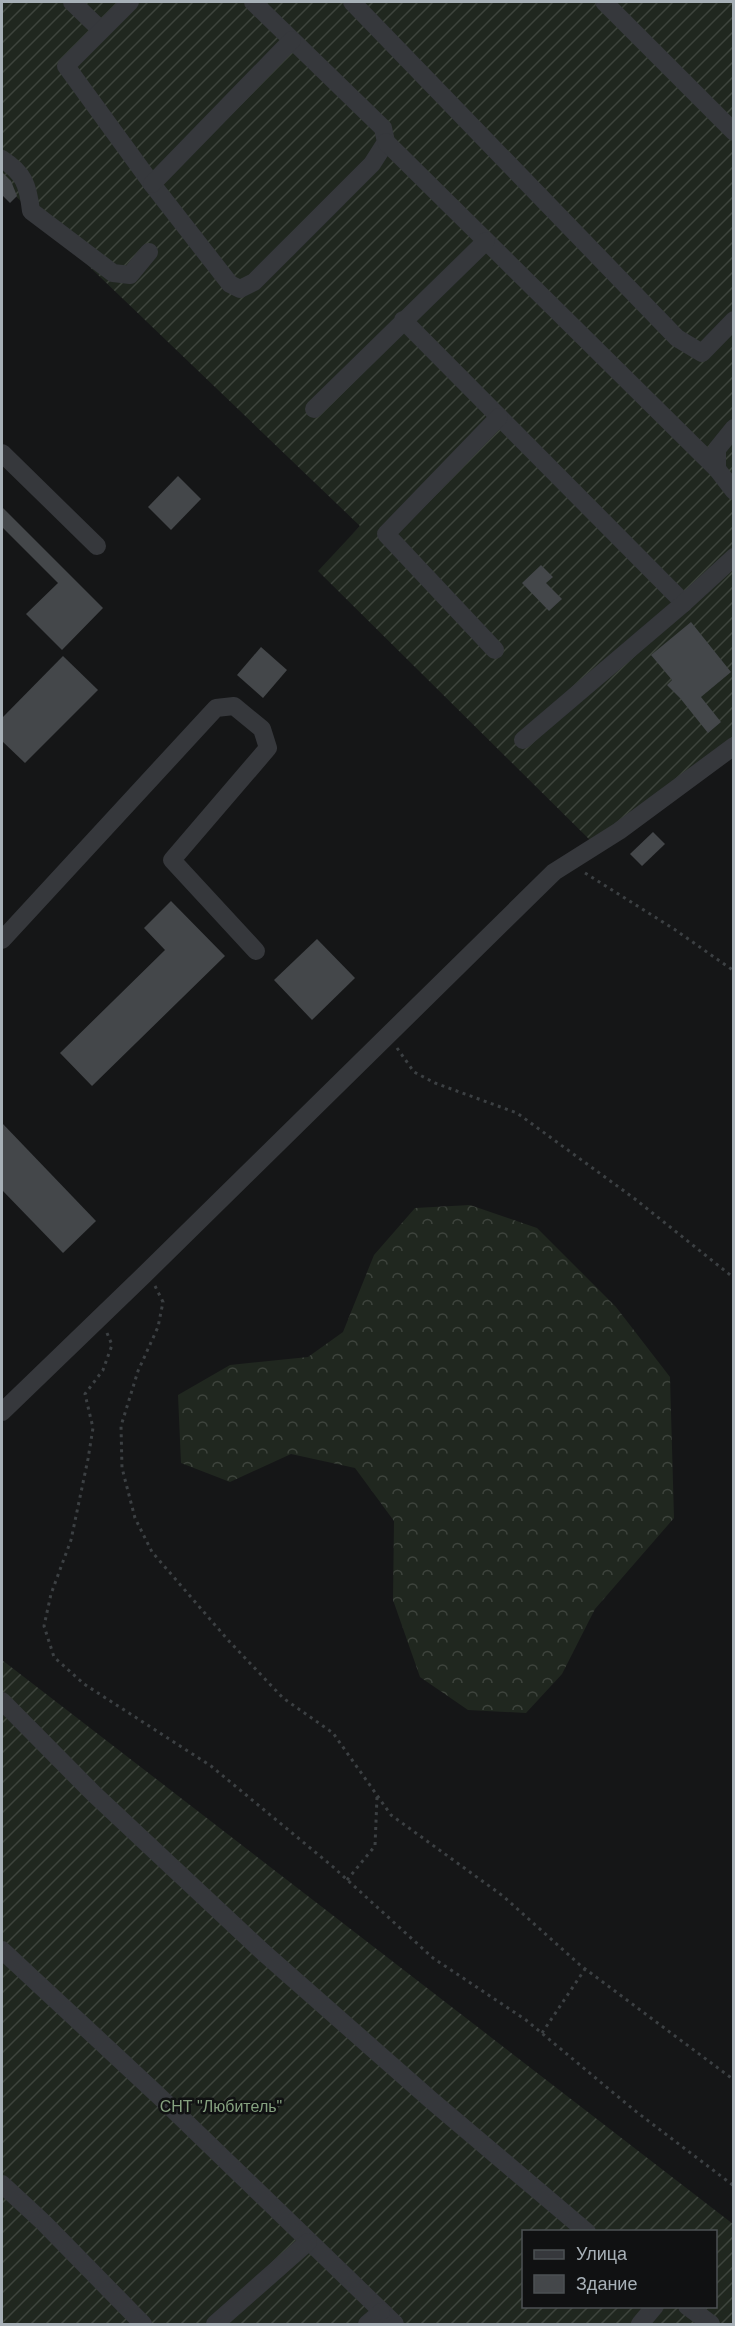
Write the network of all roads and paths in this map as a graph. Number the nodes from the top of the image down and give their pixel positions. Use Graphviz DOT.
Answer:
graph roads {
  1 [pos="72,2"];
  2 [pos="130,2"];
  3 [pos="253,2"];
  4 [pos="352,2"];
  5 [pos="604,2"];
  6 [pos="101,30"];
  7 [pos="292,40"];
  8 [pos="734,132"];
  9 [pos="386,142"];
  10 [pos="2,159"];
  11 [pos="152,184"];
  12 [pos="486,241"];
  13 [pos="149,252"];
  14 [pos="403,320"];
  15 [pos="734,320"];
  16 [pos="314,409"];
  17 [pos="499,417"];
  18 [pos="734,428"];
  19 [pos="2,453"];
  20 [pos="717,470"];
  21 [pos="734,490"];
  22 [pos="97,546"];
  23 [pos="734,557"];
  24 [pos="684,603"];
  25 [pos="495,650"];
  26 [pos="523,741"];
  27 [pos="734,746"];
  28 [pos="568,862"];
  29 [pos="2,940"];
  30 [pos="256,951"];
  31 [pos="734,971"];
  32 [pos="388,1036"];
  33 [pos="144,1275"];
  34 [pos="734,1278"];
  35 [pos="101,1317"];
  36 [pos="2,1412"];
  37 [pos="2,1701"];
  38 [pos="377,1796"];
  39 [pos="347,1880"];
  40 [pos="2,1950"];
  41 [pos="585,1969"];
  42 [pos="542,2033"];
  43 [pos="734,2080"];
  44 [pos="2,2184"];
  45 [pos="734,2186"];
  46 [pos="585,2230"];
  47 [pos="308,2242"];
  48 [pos="654,2308"];
  49 [pos="688,2308"];
  50 [pos="381,2312"];
  51 [pos="143,2325"];
  52 [pos="215,2325"];
  53 [pos="367,2325"];
  54 [pos="395,2325"];
  55 [pos="640,2325"];
  56 [pos="711,2325"];
  1 -- 6 [label="street"];
  2 -- 6 [label="street"];
  3 -- 7 [label="street"];
  4 -- 15 [label="street"];
  5 -- 8 [label="street"];
  6 -- 11 [label="street"];
  7 -- 9 [label="street"];
  7 -- 11 [label="street"];
  9 -- 11 [label="street"];
  9 -- 12 [label="street"];
  10 -- 13 [label="street"];
  12 -- 14 [label="street"];
  12 -- 20 [label="street"];
  14 -- 16 [label="street"];
  14 -- 17 [label="street"];
  17 -- 24 [label="street"];
  17 -- 25 [label="street"];
  18 -- 20 [label="street"];
  19 -- 22 [label="street"];
  20 -- 21 [label="street"];
  23 -- 24 [label="street"];
  24 -- 26 [label="street"];
  27 -- 28 [label="street"];
  28 -- 31 [label="path"];
  28 -- 32 [label="street"];
  29 -- 30 [label="street"];
  32 -- 33 [label="street"];
  32 -- 34 [label="path"];
  33 -- 35 [label="street"];
  33 -- 38 [label="path"];
  35 -- 36 [label="street"];
  35 -- 39 [label="path"];
  37 -- 46 [label="street"];
  38 -- 39 [label="path"];
  38 -- 41 [label="path"];
  39 -- 42 [label="path"];
  40 -- 47 [label="street"];
  41 -- 42 [label="path"];
  41 -- 43 [label="path"];
  42 -- 45 [label="path"];
  44 -- 51 [label="street"];
  47 -- 50 [label="street"];
  47 -- 52 [label="street"];
  48 -- 55 [label="street"];
  49 -- 56 [label="street"];
  50 -- 53 [label="street"];
  50 -- 54 [label="street"];
}
